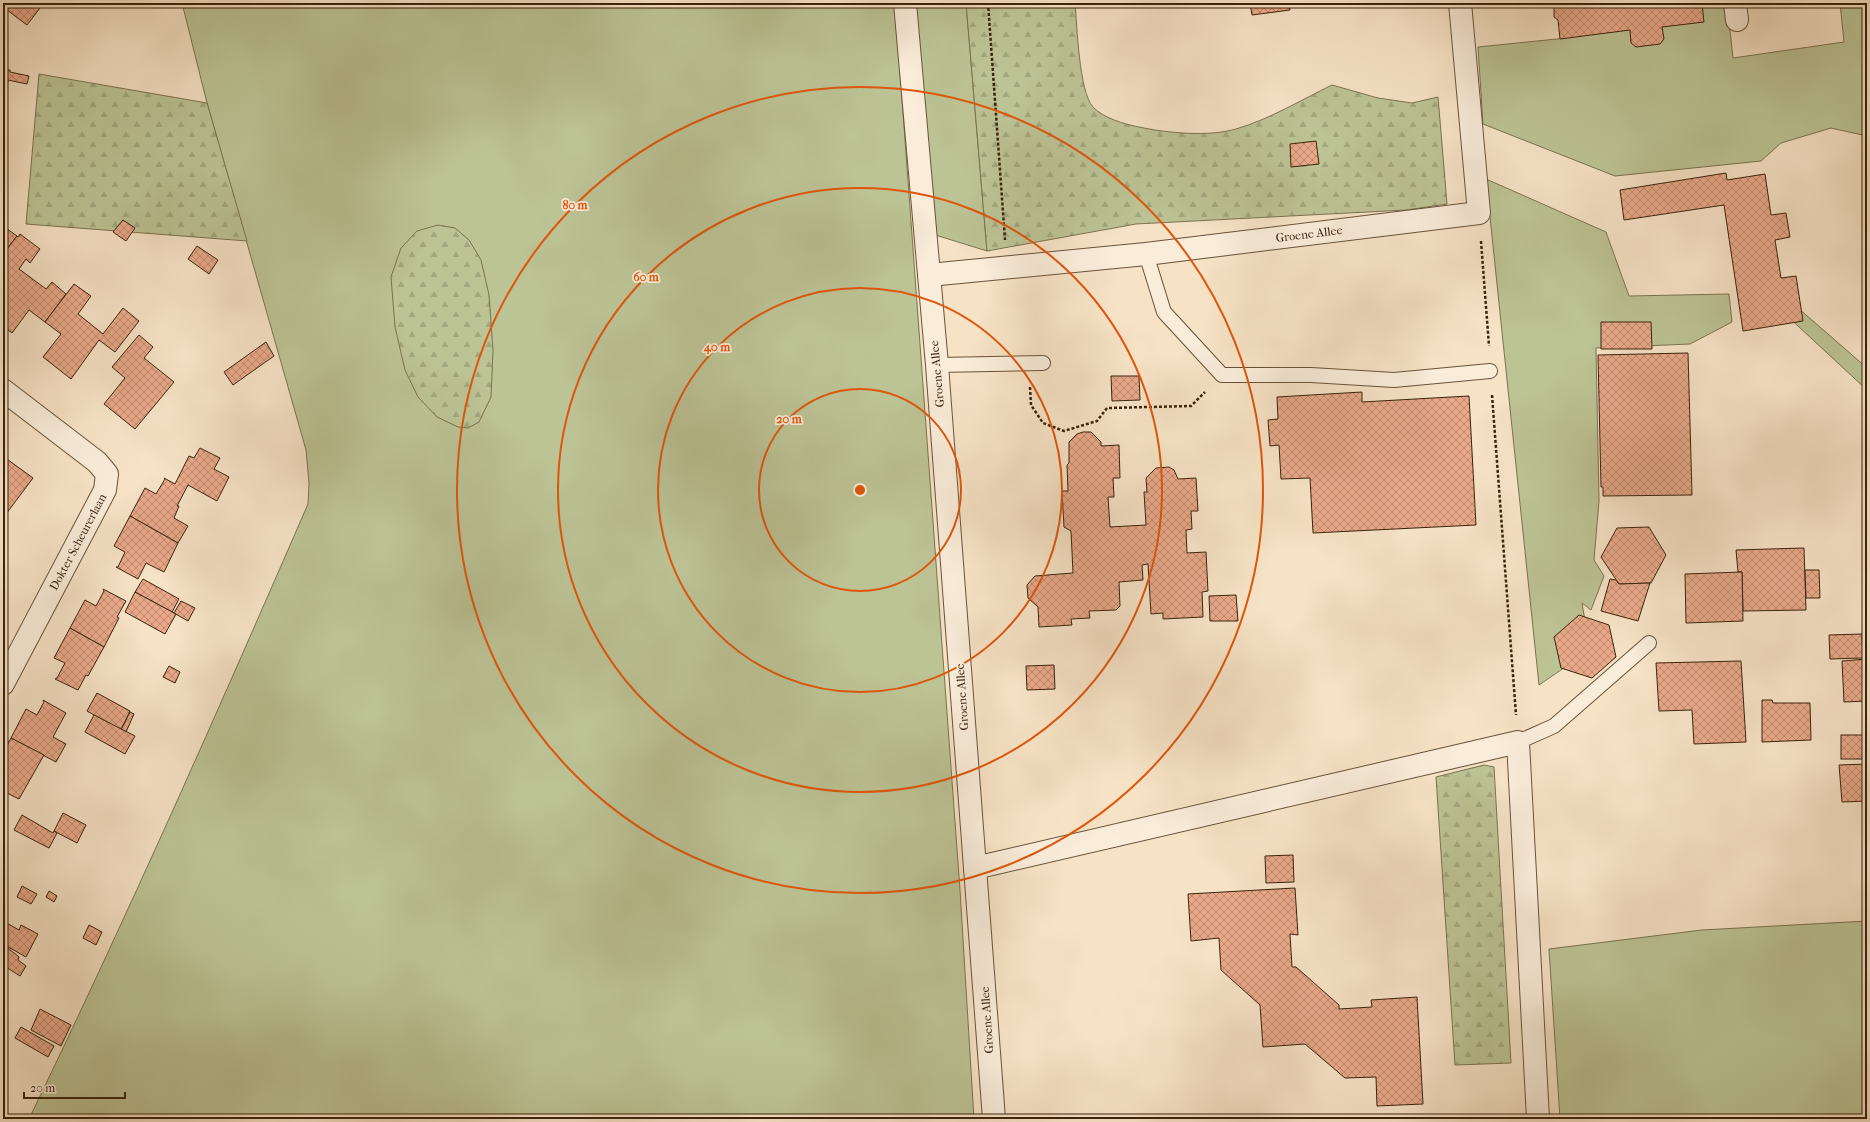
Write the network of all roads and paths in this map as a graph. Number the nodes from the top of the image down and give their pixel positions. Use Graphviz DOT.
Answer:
graph roads {
  1 [pos="905,3"];
  2 [pos="988,3"];
  3 [pos="1460,3"];
  4 [pos="1479,213"];
  5 [pos="1146,254"];
  6 [pos="1007,268"];
  7 [pos="929,275"];
  8 [pos="1029,363"];
  9 [pos="1043,363"];
  10 [pos="937,364"];
  11 [pos="1490,371"];
  12 [pos="1222,375"];
  13 [pos="3,390"];
  14 [pos="1649,643"];
  15 [pos="3,684"];
  16 [pos="1515,703"];
  17 [pos="1518,742"];
  18 [pos="975,868"];
  19 [pos="994,1119"];
  20 [pos="1531,1119"];
  21 [pos="1538,1119"];
  1 -- 7 [label="street, Groene Allee"];
  2 -- 6 [label="path"];
  3 -- 4 [label="street"];
  4 -- 5 [label="street, Groene Allee"];
  4 -- 11 [label="path"];
  5 -- 6 [label="street, Groene Allee"];
  5 -- 12 [label="lane"];
  6 -- 7 [label="street, Groene Allee"];
  7 -- 10 [label="street, Groene Allee"];
  8 -- 9 [label="lane"];
  8 -- 10 [label="lane"];
  8 -- 12 [label="path"];
  10 -- 18 [label="street, Groene Allee"];
  11 -- 12 [label="lane"];
  11 -- 16 [label="path"];
  13 -- 15 [label="street, Dokter Scheurerlaan"];
  14 -- 17 [label="lane"];
  17 -- 18 [label="street"];
  17 -- 21 [label="street"];
  18 -- 19 [label="street, Groene Allee"];
  20 -- 21 [label="street"];
}
